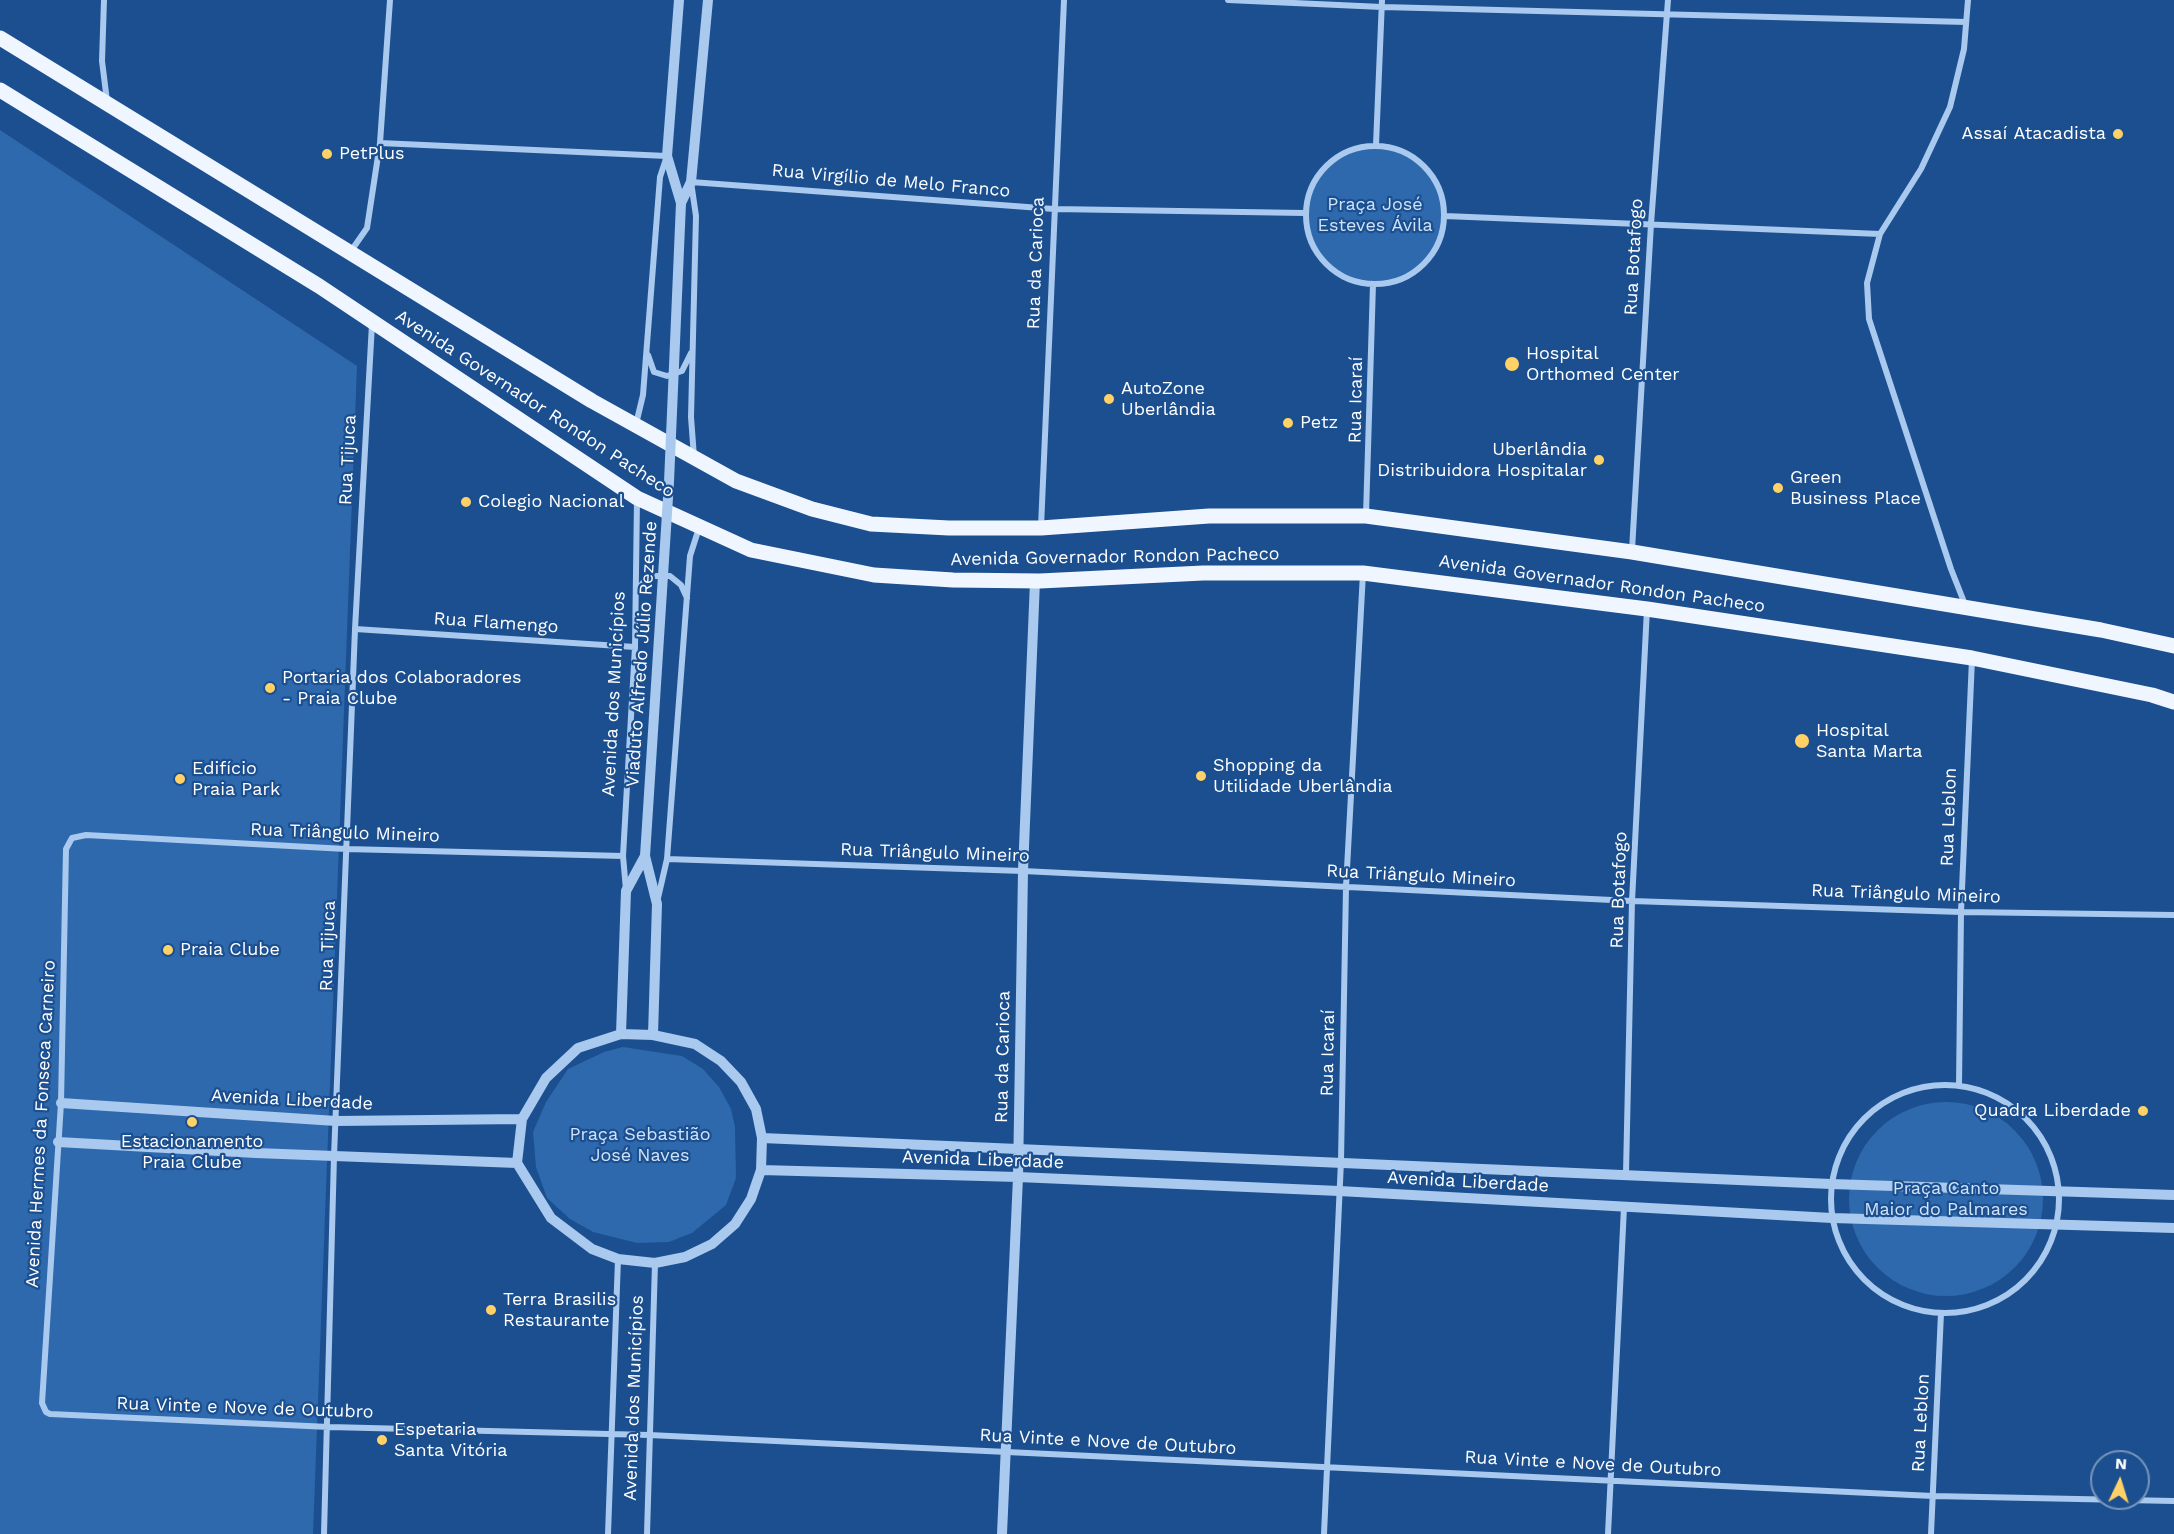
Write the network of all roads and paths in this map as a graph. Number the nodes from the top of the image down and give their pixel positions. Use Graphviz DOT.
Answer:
graph roads {
  1 [pos="104,0"];
  2 [pos="390,0"];
  3 [pos="679,0"];
  4 [pos="708,0"];
  5 [pos="1064,0"];
  6 [pos="1228,0"];
  7 [pos="1668,0"];
  8 [pos="1968,0"];
  9 [pos="1382,4"];
  10 [pos="1667,13"];
  11 [pos="1966,22"];
  12 [pos="0,38"];
  13 [pos="0,90"];
  14 [pos="108,105"];
  15 [pos="380,143"];
  16 [pos="1376,145"];
  17 [pos="667,156"];
  18 [pos="691,182"];
  19 [pos="681,203"];
  20 [pos="1054,209"];
  21 [pos="1305,213"];
  22 [pos="1445,216"];
  23 [pos="1650,224"];
  24 [pos="1880,234"];
  25 [pos="351,252"];
  26 [pos="1372,284"];
  27 [pos="372,320"];
  28 [pos="646,351"];
  29 [pos="693,351"];
  30 [pos="636,425"];
  31 [pos="694,457"];
  32 [pos="637,498"];
  33 [pos="1366,516"];
  34 [pos="699,528"];
  35 [pos="1041,528"];
  36 [pos="1632,552"];
  37 [pos="1362,573"];
  38 [pos="1035,581"];
  39 [pos="636,593"];
  40 [pos="687,598"];
  41 [pos="1966,608"];
  42 [pos="1647,609"];
  43 [pos="355,629"];
  44 [pos="2174,646"];
  45 [pos="635,647"];
  46 [pos="1972,658"];
  47 [pos="2174,702"];
  48 [pos="69,841"];
  49 [pos="346,849"];
  50 [pos="623,856"];
  51 [pos="645,856"];
  52 [pos="667,859"];
  53 [pos="1023,871"];
  54 [pos="1346,887"];
  55 [pos="626,891"];
  56 [pos="1632,901"];
  57 [pos="657,904"];
  58 [pos="1961,912"];
  59 [pos="2174,915"];
  60 [pos="621,1034"];
  61 [pos="654,1035"];
  62 [pos="1959,1086"];
  63 [pos="61,1103"];
  64 [pos="522,1119"];
  65 [pos="336,1121"];
  66 [pos="762,1138"];
  67 [pos="58,1142"];
  68 [pos="1018,1147"];
  69 [pos="334,1156"];
  70 [pos="1341,1161"];
  71 [pos="517,1162"];
  72 [pos="761,1170"];
  73 [pos="1626,1173"];
  74 [pos="1018,1177"];
  75 [pos="1831,1184"];
  76 [pos="2059,1189"];
  77 [pos="1339,1191"];
  78 [pos="2174,1195"];
  79 [pos="1624,1207"];
  80 [pos="1832,1218"];
  81 [pos="2057,1223"];
  82 [pos="2174,1228"];
  83 [pos="618,1259"];
  84 [pos="655,1263"];
  85 [pos="1941,1313"];
  86 [pos="43,1408"];
  87 [pos="328,1427"];
  88 [pos="613,1433"];
  89 [pos="649,1435"];
  90 [pos="1006,1452"];
  91 [pos="1327,1468"];
  92 [pos="1611,1480"];
  93 [pos="1933,1496"];
  94 [pos="2174,1501"];
  95 [pos="324,1534"];
  96 [pos="608,1534"];
  97 [pos="647,1534"];
  98 [pos="1002,1534"];
  99 [pos="1323,1534"];
  100 [pos="1608,1534"];
  101 [pos="1932,1534"];
  1 -- 14 [label="street"];
  2 -- 15 [label="street"];
  3 -- 17 [label="street"];
  4 -- 18 [label="street"];
  5 -- 20 [label="street, Rua da Carioca"];
  6 -- 9 [label="street"];
  7 -- 10 [label="street, Rua Botafogo"];
  8 -- 11 [label="street"];
  9 -- 10 [label="street"];
  9 -- 16 [label="street"];
  10 -- 11 [label="street"];
  10 -- 23 [label="street, Rua Botafogo"];
  11 -- 24 [label="street"];
  12 -- 14 [label="main road, Avenida Governador Rondon Pacheco"];
  13 -- 27 [label="main road, Avenida Governador Rondon Pacheco"];
  14 -- 25 [label="main road, Avenida Governador Rondon Pacheco"];
  15 -- 17 [label="street"];
  15 -- 25 [label="street"];
  16 -- 21 [label="street"];
  16 -- 22 [label="street"];
  17 -- 19 [label="street"];
  17 -- 28 [label="street"];
  18 -- 19 [label="street"];
  18 -- 20 [label="street, Rua Virgílio de Melo Franco"];
  18 -- 29 [label="street"];
  19 -- 51 [label="street, Viaduto Alfredo Júlio Rezende, bridge"];
  20 -- 21 [label="street, Rua Virgílio de Melo Franco"];
  20 -- 35 [label="street, Rua da Carioca"];
  21 -- 26 [label="street"];
  22 -- 23 [label="street"];
  22 -- 26 [label="street"];
  23 -- 24 [label="street"];
  23 -- 36 [label="street, Rua Botafogo"];
  24 -- 41 [label="street"];
  25 -- 30 [label="main road, Avenida Governador Rondon Pacheco"];
  26 -- 33 [label="street, Rua Icaraí"];
  27 -- 32 [label="main road, Avenida Governador Rondon Pacheco"];
  27 -- 43 [label="street, Rua Tijuca"];
  28 -- 29 [label="street"];
  28 -- 30 [label="street"];
  29 -- 31 [label="street"];
  30 -- 31 [label="main road, Avenida Governador Rondon Pacheco"];
  31 -- 35 [label="main road, Avenida Governador Rondon Pacheco"];
  32 -- 34 [label="main road, Avenida Governador Rondon Pacheco"];
  32 -- 39 [label="street, Avenida dos Municípios"];
  33 -- 35 [label="main road, Avenida Governador Rondon Pacheco"];
  33 -- 36 [label="main road, Avenida Governador Rondon Pacheco"];
  34 -- 38 [label="main road, Avenida Governador Rondon Pacheco"];
  34 -- 40 [label="street"];
  36 -- 41 [label="main road, Avenida Governador Rondon Pacheco"];
  37 -- 38 [label="main road, Avenida Governador Rondon Pacheco"];
  37 -- 42 [label="main road, Avenida Governador Rondon Pacheco"];
  37 -- 54 [label="street, Rua Icaraí"];
  38 -- 53 [label="street, Rua da Carioca"];
  39 -- 40 [label="street"];
  39 -- 45 [label="street, Avenida dos Municípios"];
  40 -- 52 [label="street"];
  41 -- 44 [label="main road, Avenida Governador Rondon Pacheco"];
  42 -- 46 [label="main road, Avenida Governador Rondon Pacheco"];
  42 -- 56 [label="street, Rua Botafogo"];
  43 -- 45 [label="street, Rua Flamengo"];
  43 -- 49 [label="street, Rua Tijuca"];
  45 -- 50 [label="street, Avenida dos Municípios"];
  46 -- 47 [label="main road, Avenida Governador Rondon Pacheco"];
  46 -- 58 [label="street, Rua Leblon"];
  48 -- 49 [label="street, Rua Triângulo Mineiro"];
  48 -- 63 [label="street, Avenida Hermes da Fonseca Carneiro"];
  49 -- 50 [label="street, Rua Triângulo Mineiro"];
  49 -- 65 [label="street, Rua Tijuca"];
  50 -- 55 [label="street, Avenida dos Municípios"];
  51 -- 55 [label="street, Avenida dos Municípios"];
  51 -- 57 [label="street"];
  52 -- 53 [label="street, Rua Triângulo Mineiro"];
  52 -- 57 [label="street"];
  53 -- 54 [label="street, Rua Triângulo Mineiro"];
  53 -- 68 [label="street, Rua da Carioca"];
  54 -- 56 [label="street, Rua Triângulo Mineiro"];
  54 -- 70 [label="street, Rua Icaraí"];
  55 -- 60 [label="street, Avenida dos Municípios"];
  56 -- 58 [label="street, Rua Triângulo Mineiro"];
  56 -- 73 [label="street, Rua Botafogo"];
  57 -- 61 [label="street"];
  58 -- 59 [label="street, Rua Triângulo Mineiro"];
  58 -- 62 [label="street, Rua Leblon"];
  60 -- 61 [label="street"];
  60 -- 64 [label="street"];
  61 -- 66 [label="street"];
  62 -- 75 [label="street"];
  62 -- 76 [label="street"];
  63 -- 65 [label="street, Avenida Liberdade"];
  63 -- 67 [label="street, Avenida Hermes da Fonseca Carneiro"];
  64 -- 65 [label="street, Avenida Liberdade"];
  64 -- 71 [label="street"];
  65 -- 69 [label="street, Rua Tijuca"];
  66 -- 68 [label="street, Avenida Liberdade"];
  66 -- 72 [label="street"];
  67 -- 69 [label="street"];
  67 -- 86 [label="street, Avenida Hermes da Fonseca Carneiro"];
  68 -- 70 [label="street, Avenida Liberdade"];
  68 -- 74 [label="street, Rua da Carioca"];
  69 -- 71 [label="street"];
  69 -- 87 [label="street, Rua Tijuca"];
  70 -- 73 [label="street, Avenida Liberdade"];
  70 -- 77 [label="street, Rua Icaraí"];
  71 -- 83 [label="street"];
  72 -- 74 [label="street, Avenida Liberdade"];
  72 -- 84 [label="street"];
  73 -- 75 [label="street, Avenida Liberdade"];
  74 -- 77 [label="street, Avenida Liberdade"];
  74 -- 90 [label="street, Rua da Carioca"];
  75 -- 76 [label="street, Avenida Liberdade"];
  75 -- 80 [label="street"];
  76 -- 78 [label="street, Avenida Liberdade"];
  76 -- 81 [label="street"];
  77 -- 79 [label="street, Avenida Liberdade"];
  77 -- 91 [label="street, Rua Icaraí"];
  79 -- 80 [label="street, Avenida Liberdade"];
  79 -- 92 [label="street"];
  80 -- 81 [label="street, Avenida Liberdade"];
  80 -- 85 [label="street"];
  81 -- 82 [label="street, Avenida Liberdade"];
  81 -- 85 [label="street"];
  83 -- 84 [label="street"];
  83 -- 88 [label="street, Avenida dos Municípios"];
  84 -- 89 [label="street, Avenida dos Municípios"];
  85 -- 93 [label="street, Rua Leblon"];
  86 -- 87 [label="street, Rua Vinte e Nove de Outubro"];
  87 -- 88 [label="street, Rua Vinte e Nove de Outubro"];
  87 -- 95 [label="street, Rua Tijuca"];
  88 -- 89 [label="street, Rua Vinte e Nove de Outubro"];
  88 -- 96 [label="street, Avenida dos Municípios"];
  89 -- 90 [label="street, Rua Vinte e Nove de Outubro"];
  89 -- 97 [label="street, Avenida dos Municípios"];
  90 -- 91 [label="street, Rua Vinte e Nove de Outubro"];
  90 -- 98 [label="street, Rua da Carioca"];
  91 -- 92 [label="street, Rua Vinte e Nove de Outubro"];
  91 -- 99 [label="street, Rua Icaraí"];
  92 -- 93 [label="street, Rua Vinte e Nove de Outubro"];
  92 -- 100 [label="street"];
  93 -- 94 [label="street, Rua Vinte e Nove de Outubro"];
  93 -- 101 [label="street, Rua Leblon"];
}
